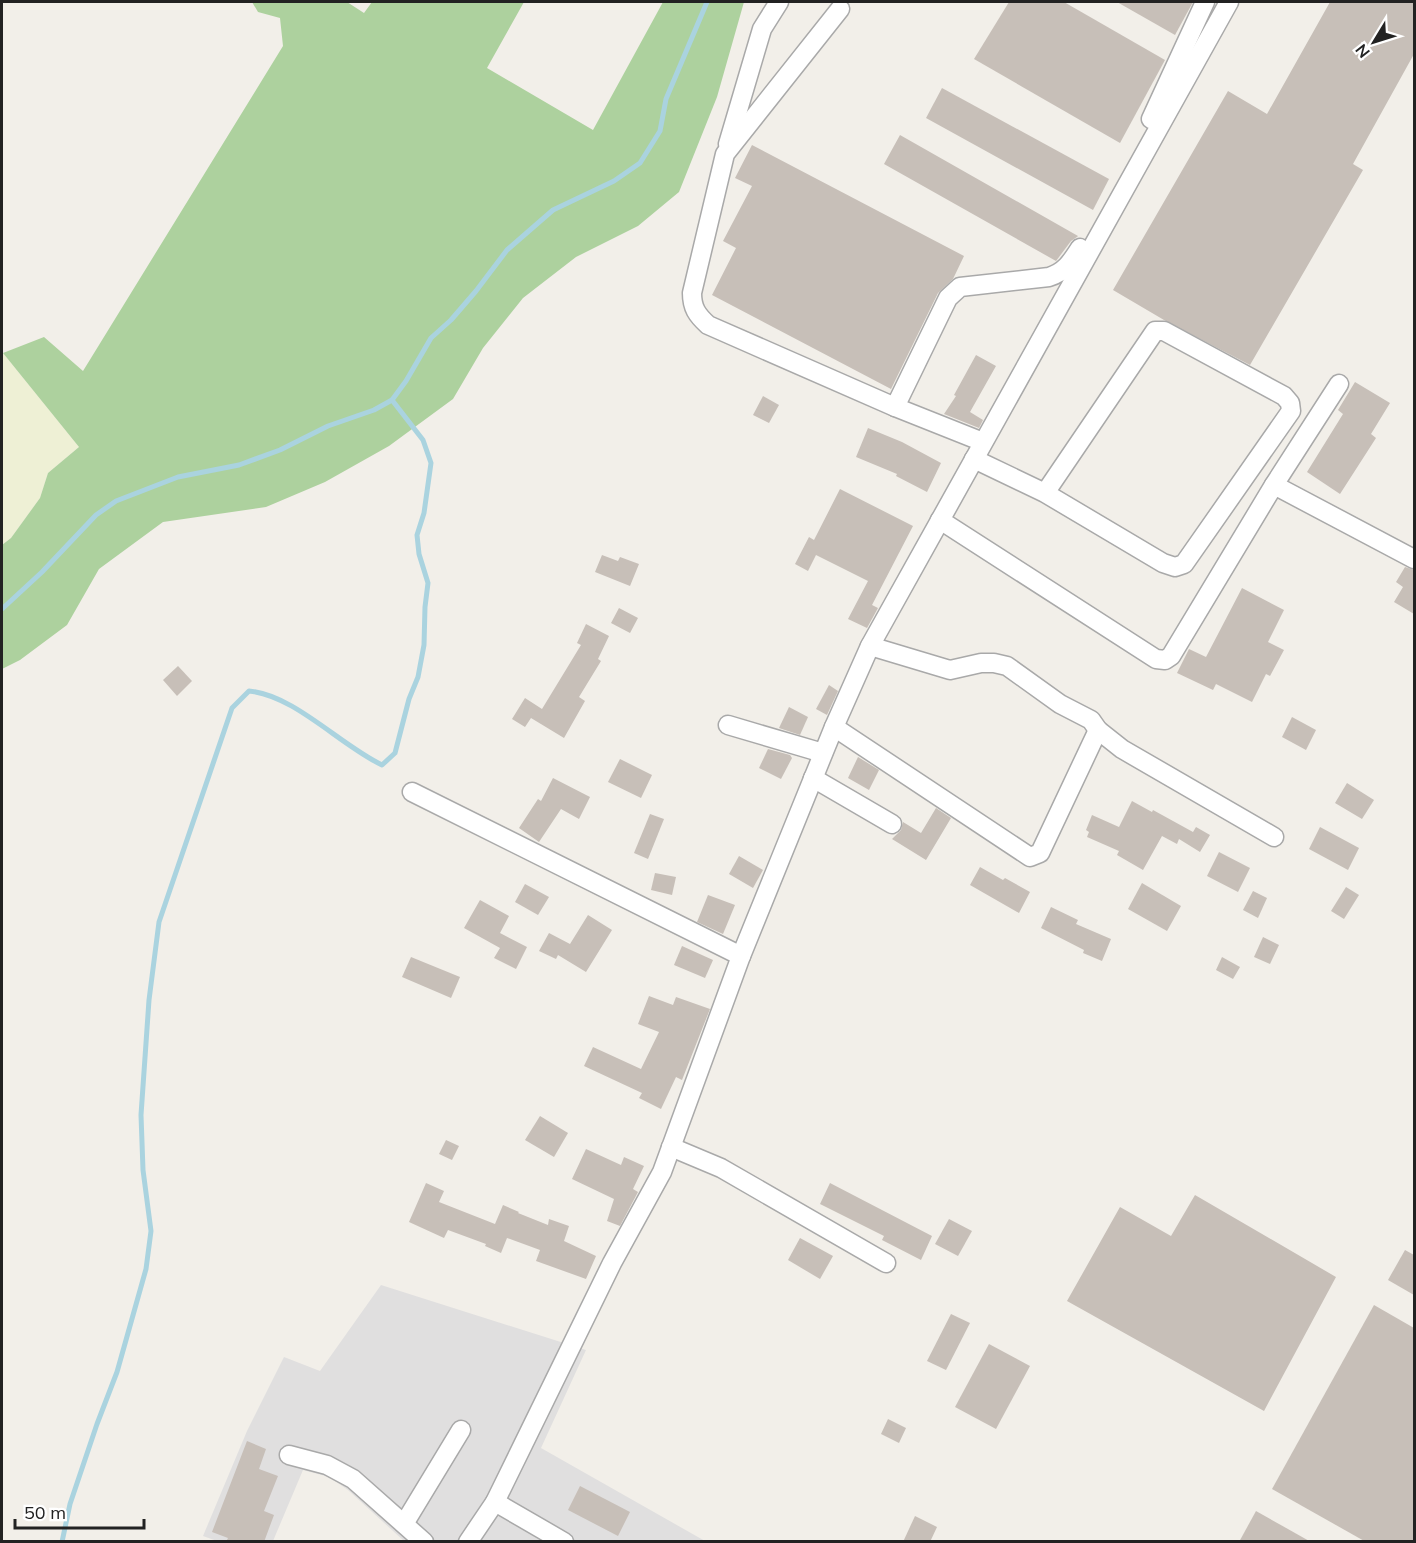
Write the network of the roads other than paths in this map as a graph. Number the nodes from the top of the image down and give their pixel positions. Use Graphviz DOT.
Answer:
graph roads {
  1 [pos="779,2"];
  2 [pos="1205,2"];
  3 [pos="1229,2"];
  4 [pos="840,9"];
  5 [pos="725,154"];
  6 [pos="1339,384"];
  7 [pos="895,407"];
  8 [pos="983,442"];
  9 [pos="974,459"];
  10 [pos="1274,485"];
  11 [pos="1045,493"];
  12 [pos="940,520"];
  13 [pos="1414,559"];
  14 [pos="870,646"];
  15 [pos="728,725"];
  16 [pos="834,727"];
  17 [pos="1098,730"];
  18 [pos="824,753"];
  19 [pos="813,778"];
  20 [pos="412,792"];
  21 [pos="892,824"];
  22 [pos="1274,837"];
  23 [pos="741,956"];
  24 [pos="671,1147"];
  25 [pos="886,1263"];
  26 [pos="461,1430"];
  27 [pos="289,1455"];
  28 [pos="495,1502"];
  29 [pos="404,1524"];
  30 [pos="424,1542"];
  31 [pos="468,1542"];
  32 [pos="564,1542"];
  1 -- 5 [label="street"];
  2 -- 7 [label="street"];
  3 -- 8 [label="street"];
  4 -- 5 [label="street"];
  5 -- 7 [label="street"];
  6 -- 10 [label="street"];
  7 -- 8 [label="street"];
  8 -- 9 [label="street"];
  9 -- 11 [label="street"];
  9 -- 12 [label="street"];
  10 -- 12 [label="street"];
  10 -- 13 [label="street"];
  11 -- 11 [label="street"];
  12 -- 14 [label="street"];
  14 -- 16 [label="street"];
  14 -- 17 [label="street"];
  15 -- 18 [label="street"];
  16 -- 17 [label="street"];
  16 -- 18 [label="street"];
  17 -- 22 [label="street"];
  18 -- 19 [label="street"];
  19 -- 21 [label="street"];
  19 -- 23 [label="street"];
  20 -- 23 [label="street"];
  23 -- 24 [label="street"];
  24 -- 25 [label="street"];
  24 -- 28 [label="street"];
  26 -- 29 [label="street"];
  27 -- 29 [label="street"];
  28 -- 31 [label="street"];
  28 -- 32 [label="street"];
  29 -- 30 [label="street"];
}
